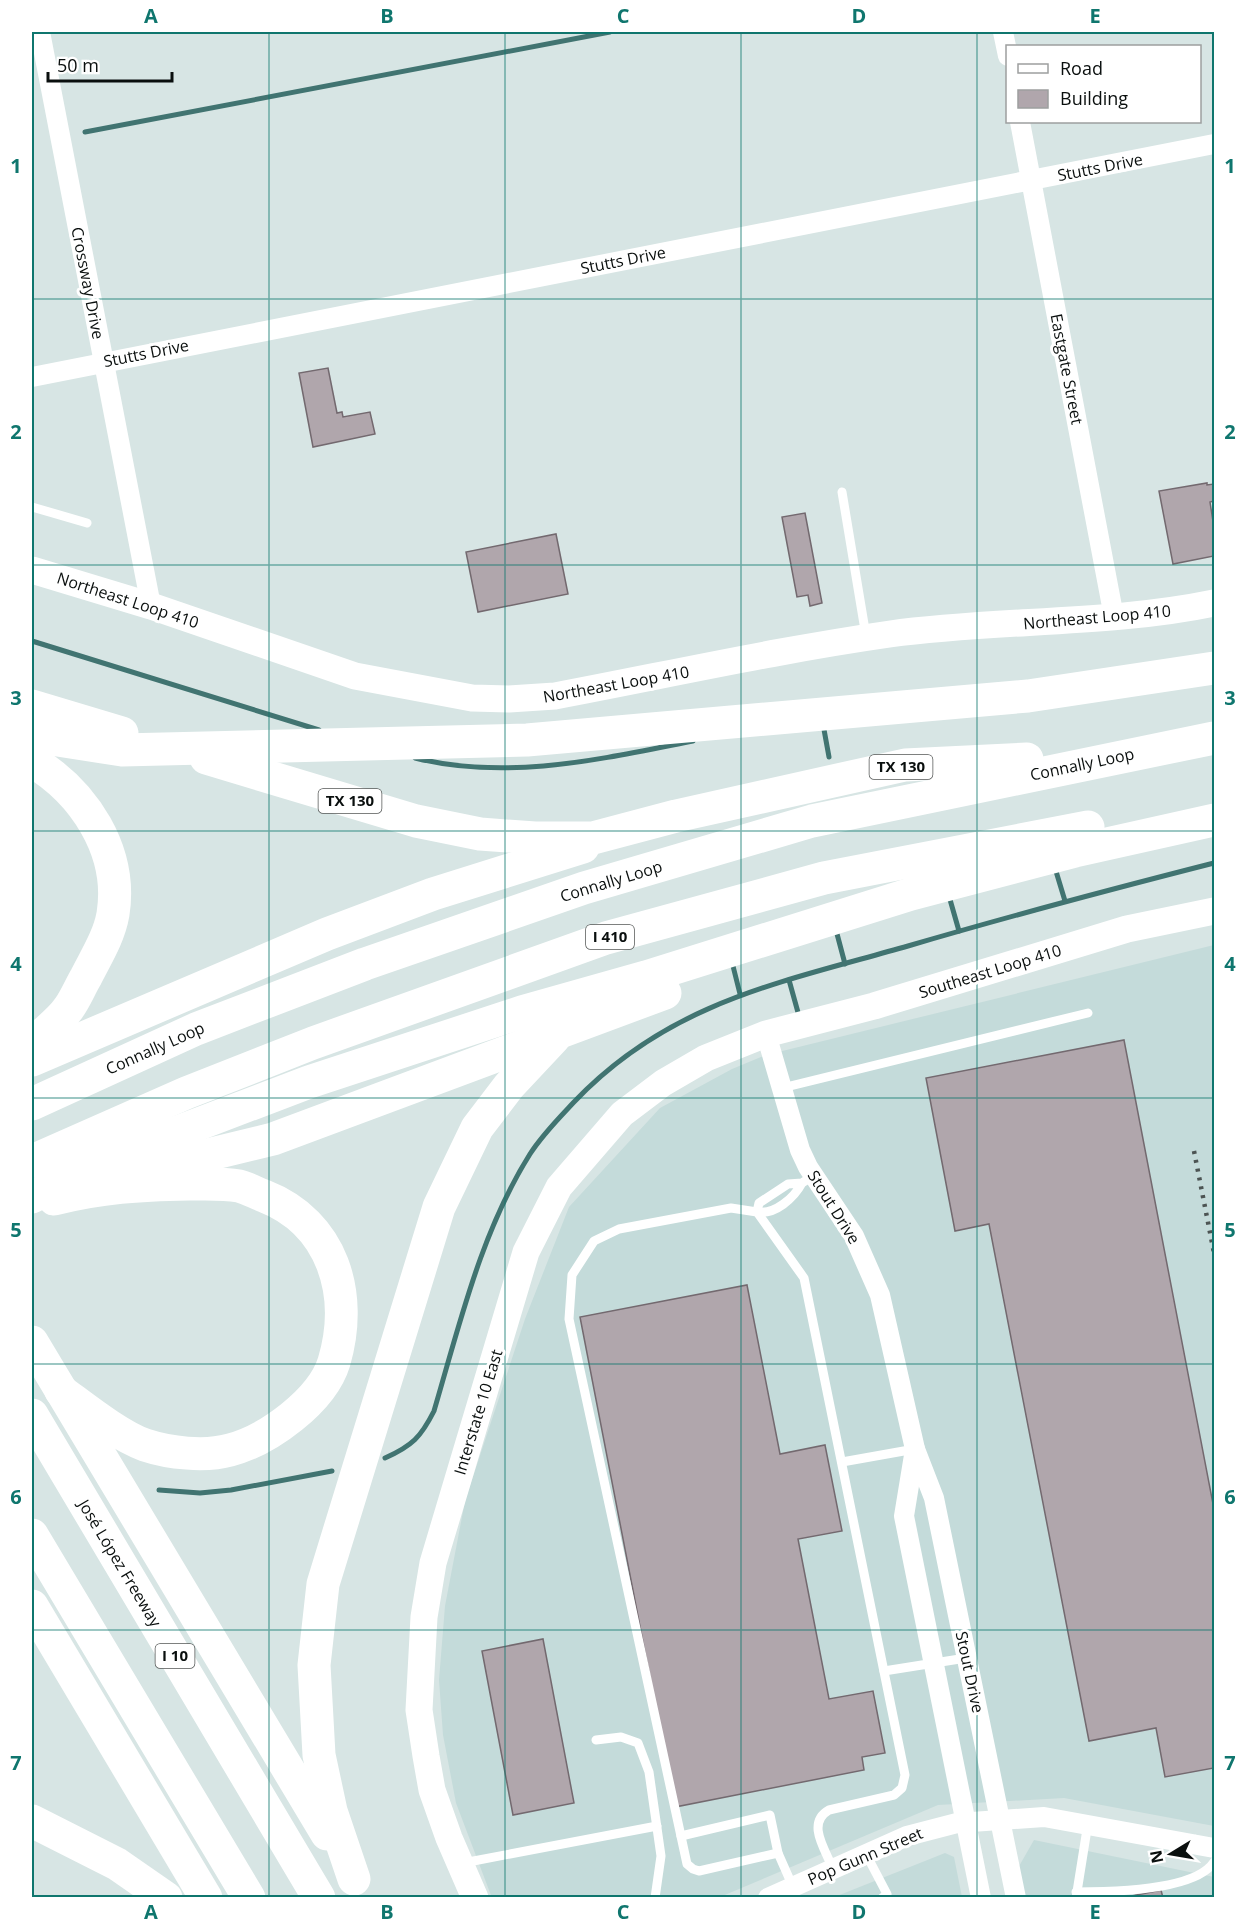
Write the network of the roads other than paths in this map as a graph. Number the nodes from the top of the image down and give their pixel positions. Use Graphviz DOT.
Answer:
graph roads {
  1 [pos="40,32"];
  2 [pos="1020,123"];
  3 [pos="1215,144"];
  4 [pos="1032,180"];
  5 [pos="103,362"];
  6 [pos="32,376"];
  7 [pos="842,492"];
  8 [pos="32,507"];
  9 [pos="87,523"];
  10 [pos="32,570"];
  11 [pos="1215,603"];
  12 [pos="151,606"];
  13 [pos="1114,617"];
  14 [pos="866,639"];
  15 [pos="1215,668"];
  16 [pos="32,706"];
  17 [pos="32,736"];
  18 [pos="1215,738"];
  19 [pos="1130,754"];
  20 [pos="32,761"];
  21 [pos="1215,802"];
  22 [pos="676,816"];
  23 [pos="1215,820"];
  24 [pos="1215,837"];
  25 [pos="1215,911"];
  26 [pos="646,977"];
  27 [pos="1088,1013"];
  28 [pos="766,1034"];
  29 [pos="32,1044"];
  30 [pos="32,1060"];
  31 [pos="782,1088"];
  32 [pos="32,1104"];
  33 [pos="32,1163"];
  34 [pos="808,1179"];
  35 [pos="32,1197"];
  36 [pos="32,1204"];
  37 [pos="760,1210"];
  38 [pos="32,1342"];
  39 [pos="61,1391"];
  40 [pos="32,1415"];
  41 [pos="915,1449"];
  42 [pos="842,1462"];
  43 [pos="32,1535"];
  44 [pos="32,1606"];
  45 [pos="966,1658"];
  46 [pos="933,1663"];
  47 [pos="884,1671"];
  48 [pos="596,1740"];
  49 [pos="1002,1820"];
  50 [pos="32,1821"];
  51 [pos="967,1822"];
  52 [pos="1088,1823"];
  53 [pos="657,1826"];
  54 [pos="681,1836"];
  55 [pos="1215,1848"];
  56 [pos="778,1853"];
  57 [pos="866,1854"];
  58 [pos="1215,1862"];
  59 [pos="460,1864"];
  60 [pos="833,1869"];
  61 [pos="793,1887"];
  62 [pos="359,1888"];
  63 [pos="1076,1895"];
  64 [pos="886,1896"];
  65 [pos="166,1898"];
  66 [pos="206,1898"];
  67 [pos="249,1898"];
  68 [pos="319,1898"];
  69 [pos="475,1898"];
  70 [pos="655,1898"];
  71 [pos="768,1898"];
  72 [pos="981,1898"];
  73 [pos="1016,1898"];
  1 -- 5 [label="street, Crossway Drive"];
  2 -- 4 [label="street, Eastgate Street"];
  3 -- 4 [label="street, Stutts Drive"];
  4 -- 5 [label="street, Stutts Drive"];
  4 -- 13 [label="street, Eastgate Street"];
  5 -- 6 [label="street, Stutts Drive"];
  5 -- 12 [label="street, Crossway Drive"];
  7 -- 14 [label="lane"];
  8 -- 9 [label="lane"];
  10 -- 12 [label="main road, Northeast Loop 410"];
  11 -- 13 [label="main road, Northeast Loop 410"];
  12 -- 14 [label="main road, Northeast Loop 410"];
  13 -- 14 [label="main road, Northeast Loop 410"];
  15 -- 17 [label="highway"];
  16 -- 22 [label="highway, TX 130"];
  18 -- 19 [label="highway, Connally Loop"];
  19 -- 22 [label="highway, TX 130"];
  19 -- 32 [label="highway, Connally Loop"];
  20 -- 29 [label="highway"];
  21 -- 33 [label="highway, I 410"];
  22 -- 30 [label="highway"];
  23 -- 26 [label="highway"];
  24 -- 33 [label="highway, I 410"];
  25 -- 28 [label="main road, Southeast Loop 410"];
  26 -- 35 [label="highway"];
  26 -- 62 [label="highway"];
  27 -- 31 [label="lane"];
  28 -- 31 [label="street, Stout Drive"];
  28 -- 59 [label="main road, Interstate 10 East"];
  31 -- 34 [label="street, Stout Drive"];
  34 -- 37 [label="lane"];
  34 -- 41 [label="street, Stout Drive"];
  36 -- 39 [label="highway"];
  37 -- 42 [label="lane"];
  37 -- 54 [label="lane"];
  38 -- 39 [label="highway"];
  39 -- 62 [label="highway"];
  40 -- 68 [label="highway, José López Freeway / I 10"];
  41 -- 42 [label="lane"];
  41 -- 45 [label="street, Stout Drive"];
  41 -- 46 [label="street, Stout Drive"];
  42 -- 47 [label="lane"];
  43 -- 67 [label="highway"];
  44 -- 66 [label="highway"];
  45 -- 46 [label="lane"];
  45 -- 49 [label="street, Stout Drive"];
  46 -- 47 [label="lane"];
  46 -- 51 [label="street, Stout Drive"];
  47 -- 60 [label="lane"];
  48 -- 53 [label="lane"];
  49 -- 51 [label="street, Pop Gunn Street"];
  49 -- 52 [label="street, Pop Gunn Street"];
  49 -- 73 [label="street, Stout Drive"];
  50 -- 65 [label="highway"];
  51 -- 57 [label="street, Pop Gunn Street"];
  51 -- 72 [label="street, Stout Drive"];
  52 -- 55 [label="street, Pop Gunn Street"];
  52 -- 63 [label="lane"];
  53 -- 59 [label="lane"];
  53 -- 70 [label="lane"];
  54 -- 56 [label="lane"];
  54 -- 56 [label="lane"];
  56 -- 61 [label="lane"];
  57 -- 60 [label="street, Pop Gunn Street"];
  57 -- 64 [label="lane"];
  58 -- 63 [label="lane"];
  59 -- 69 [label="main road, Interstate 10 East"];
  60 -- 61 [label="street, Pop Gunn Street"];
  61 -- 71 [label="street, Pop Gunn Street"];
}
